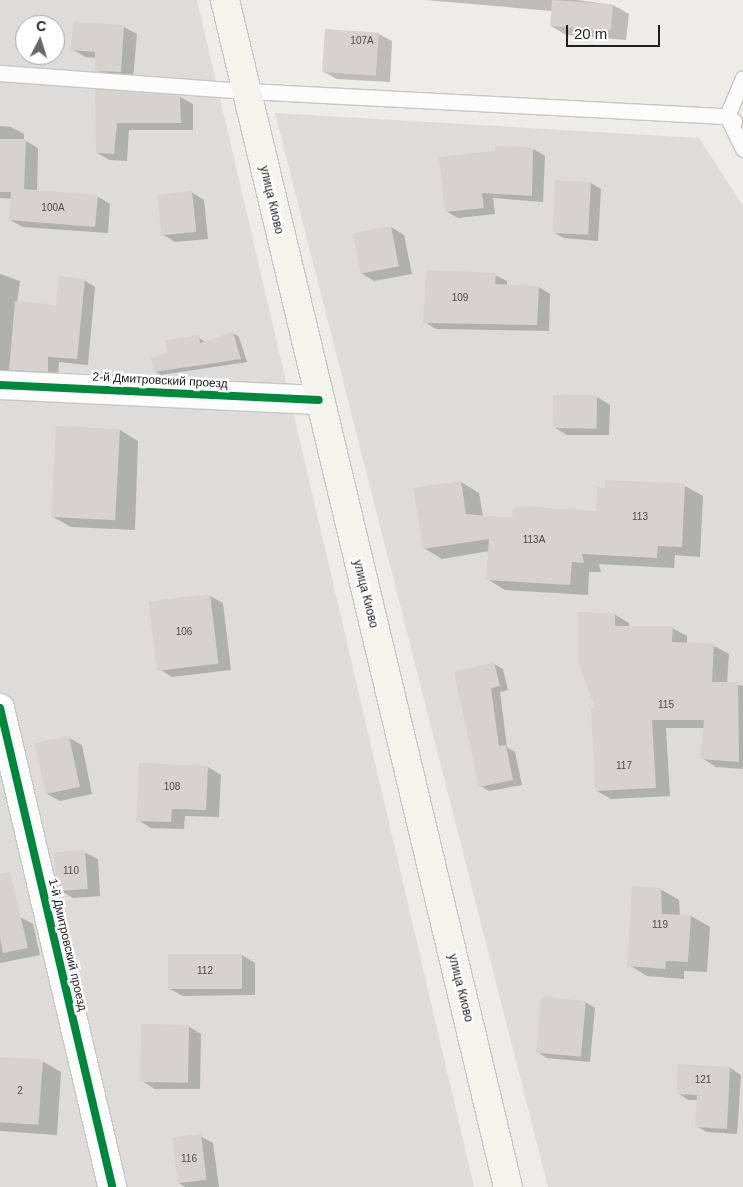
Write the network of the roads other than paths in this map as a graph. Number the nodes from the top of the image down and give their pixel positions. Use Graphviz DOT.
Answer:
graph roads {
  1 [pos="225,0"];
  2 [pos="0,73"];
  3 [pos="743,78"];
  4 [pos="246,91"];
  5 [pos="727,116"];
  6 [pos="743,128"];
  7 [pos="743,149"];
  8 [pos="0,385"];
  9 [pos="319,400"];
  10 [pos="0,708"];
  11 [pos="112,1187"];
  12 [pos="508,1187"];
  1 -- 4 [label="main road, улица Киово"];
  2 -- 4 [label="lane"];
  3 -- 5 [label="lane"];
  4 -- 5 [label="lane"];
  4 -- 9 [label="main road, улица Киово"];
  5 -- 6 [label="lane"];
  5 -- 7 [label="lane"];
  8 -- 9 [label="street, 2-й Дмитровский проезд"];
  9 -- 12 [label="main road, улица Киово"];
  10 -- 11 [label="street, 1-й Дмитровский проезд"];
}
